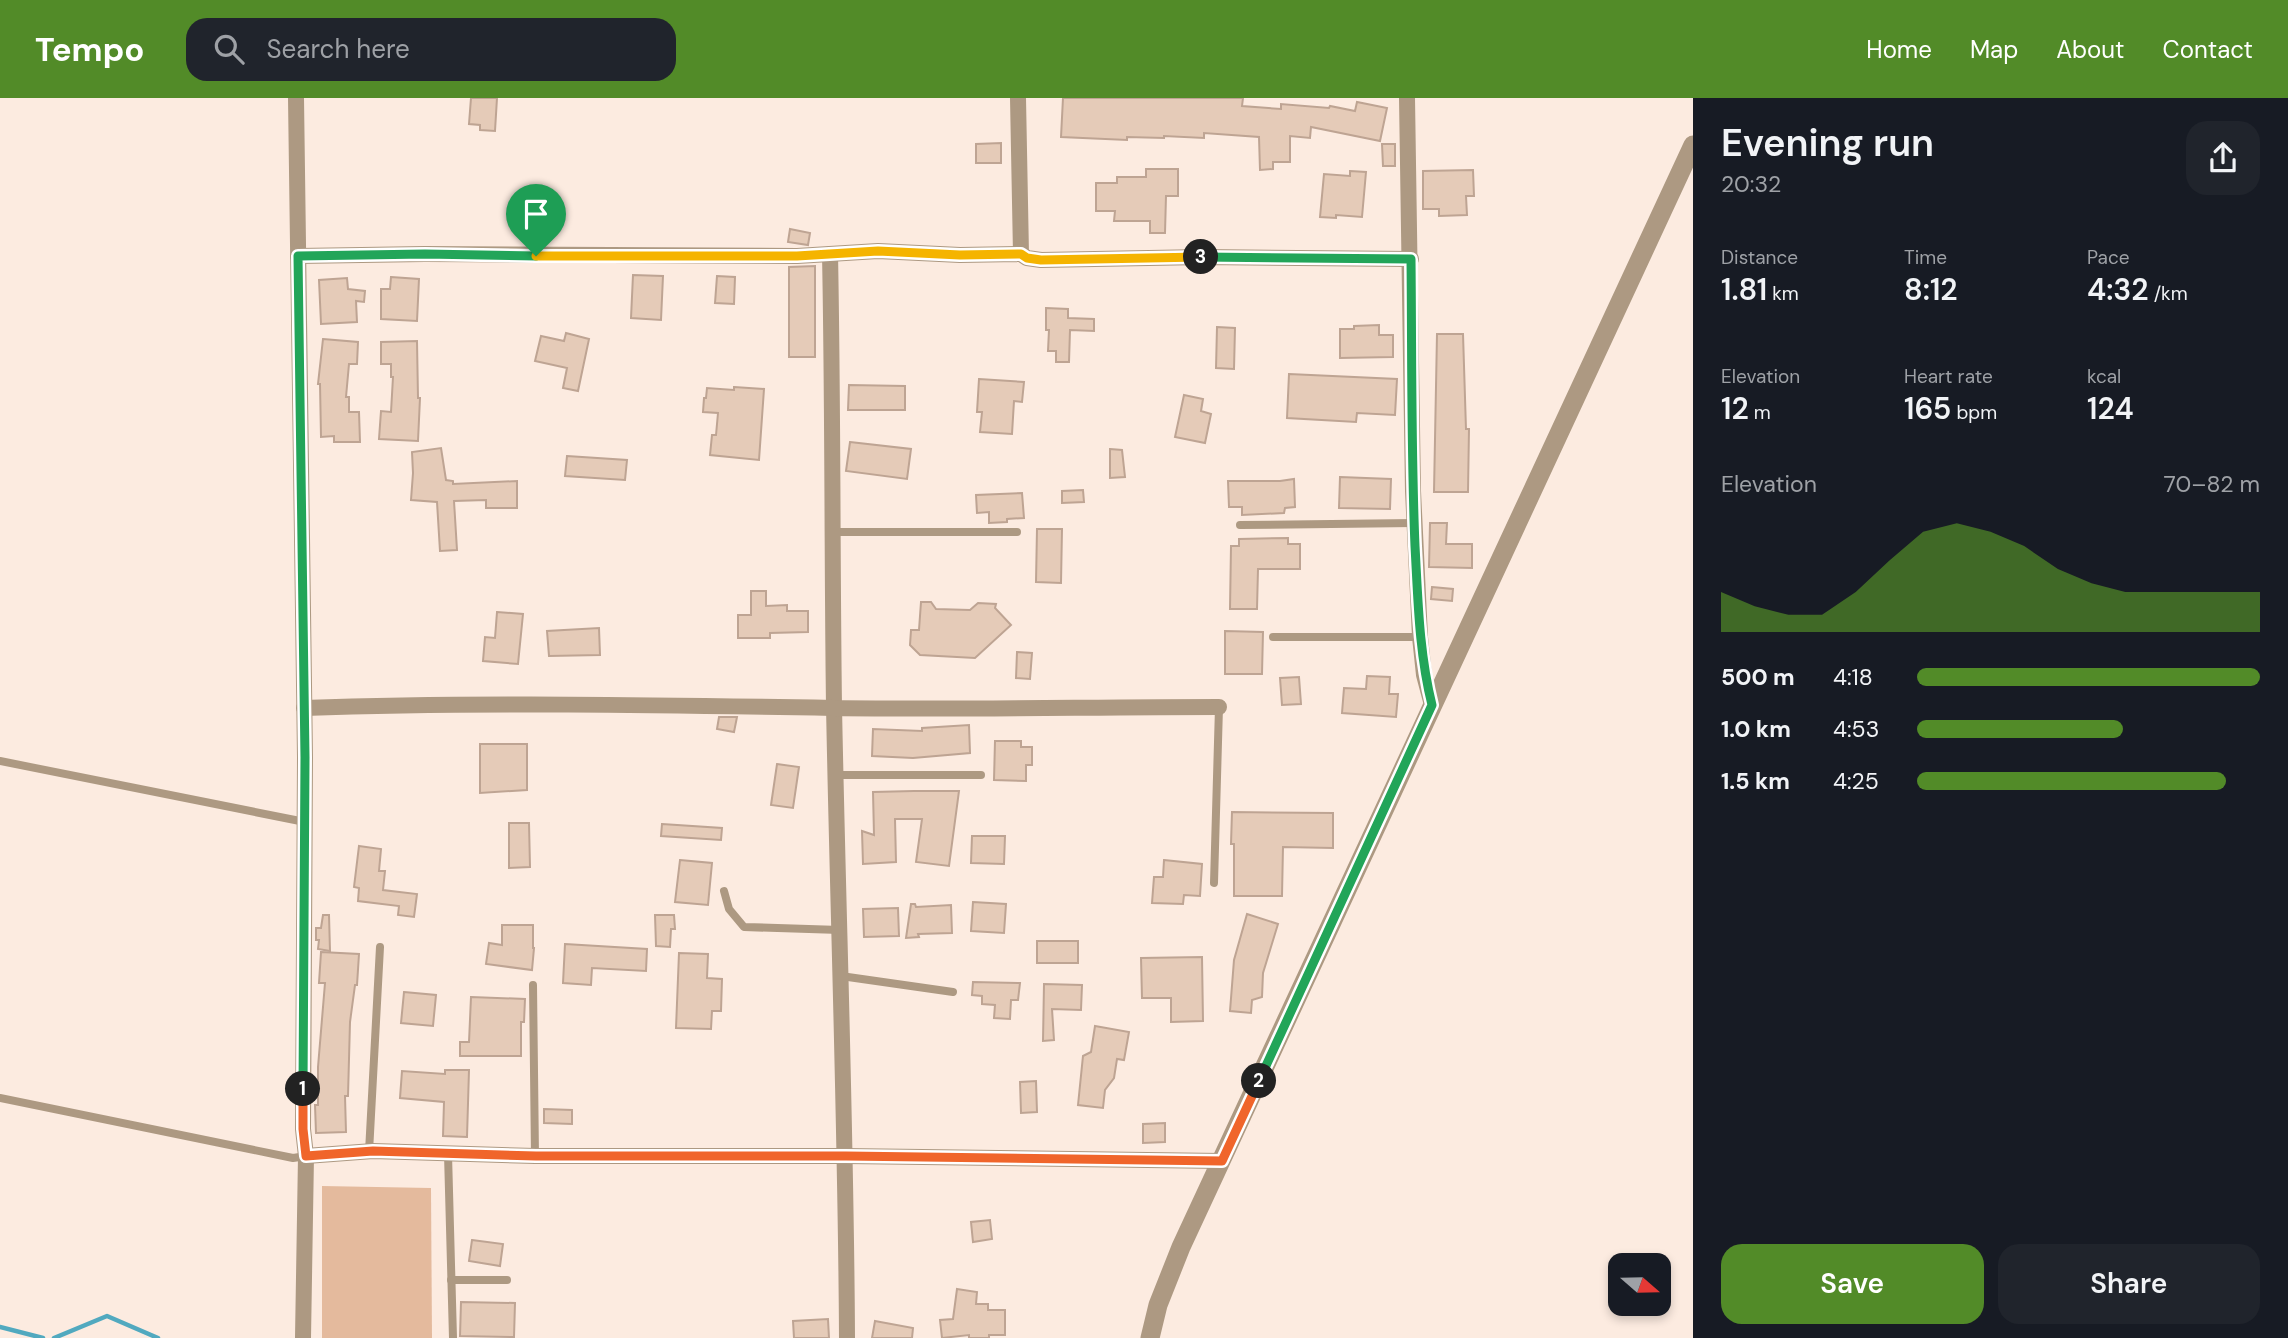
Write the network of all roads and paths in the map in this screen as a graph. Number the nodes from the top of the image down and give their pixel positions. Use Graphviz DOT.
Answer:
graph roads {
  1 [pos="296,98"];
  2 [pos="1018,98"];
  3 [pos="1407,98"];
  4 [pos="1693,145"];
  5 [pos="830,254"];
  6 [pos="1021,254"];
  7 [pos="298,256"];
  8 [pos="1411,259"];
  9 [pos="1414,523"];
  10 [pos="1240,525"];
  11 [pos="834,532"];
  12 [pos="1017,532"];
  13 [pos="1273,637"];
  14 [pos="1420,637"];
  15 [pos="1432,705"];
  16 [pos="1219,707"];
  17 [pos="304,708"];
  18 [pos="835,708"];
  19 [pos="0,761"];
  20 [pos="836,775"];
  21 [pos="981,775"];
  22 [pos="304,822"];
  23 [pos="1214,883"];
  24 [pos="724,891"];
  25 [pos="840,930"];
  26 [pos="380,947"];
  27 [pos="841,976"];
  28 [pos="533,985"];
  29 [pos="954,992"];
  30 [pos="0,1098"];
  31 [pos="369,1152"];
  32 [pos="448,1154"];
  33 [pos="306,1156"];
  34 [pos="536,1156"];
  35 [pos="846,1156"];
  36 [pos="1222,1161"];
  37 [pos="451,1280"];
  38 [pos="508,1280"];
  39 [pos="303,1338"];
  40 [pos="453,1338"];
  41 [pos="847,1338"];
  42 [pos="1150,1338"];
  1 -- 7 [label="street"];
  2 -- 6 [label="street"];
  3 -- 8 [label="street"];
  4 -- 15 [label="street"];
  5 -- 6 [label="street"];
  5 -- 7 [label="street"];
  5 -- 11 [label="street"];
  6 -- 8 [label="street"];
  7 -- 17 [label="street"];
  8 -- 9 [label="street"];
  9 -- 10 [label="lane"];
  9 -- 14 [label="street"];
  11 -- 12 [label="lane"];
  11 -- 18 [label="street"];
  13 -- 14 [label="lane"];
  14 -- 15 [label="street"];
  15 -- 36 [label="street"];
  16 -- 18 [label="street"];
  16 -- 23 [label="lane"];
  17 -- 18 [label="street"];
  17 -- 22 [label="street"];
  18 -- 20 [label="street"];
  19 -- 22 [label="lane"];
  20 -- 21 [label="lane"];
  20 -- 25 [label="street"];
  22 -- 33 [label="street"];
  24 -- 25 [label="lane"];
  25 -- 27 [label="street"];
  26 -- 31 [label="lane"];
  27 -- 29 [label="lane"];
  27 -- 35 [label="street"];
  28 -- 34 [label="lane"];
  30 -- 33 [label="lane"];
  31 -- 32 [label="street"];
  31 -- 33 [label="street"];
  32 -- 34 [label="street"];
  32 -- 37 [label="lane"];
  33 -- 39 [label="street"];
  34 -- 35 [label="street"];
  35 -- 36 [label="street"];
  35 -- 41 [label="street"];
  36 -- 42 [label="street"];
  37 -- 38 [label="lane"];
  37 -- 40 [label="lane"];
}
